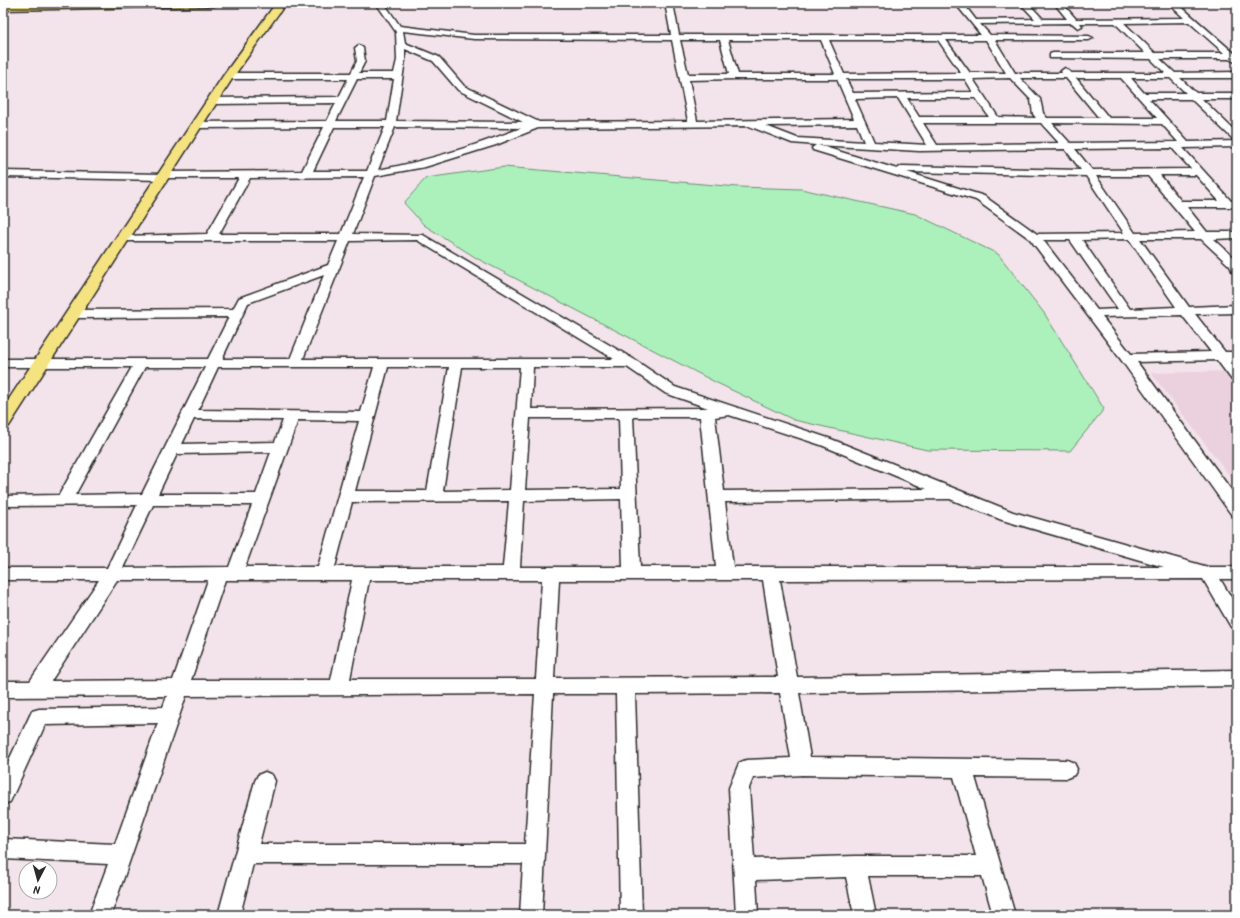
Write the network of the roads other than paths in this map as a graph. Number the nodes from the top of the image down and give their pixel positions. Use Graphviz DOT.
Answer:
graph roads {
  1 [pos="214,3"];
  2 [pos="281,3"];
  3 [pos="380,3"];
  4 [pos="670,3"];
  5 [pos="959,3"];
  6 [pos="1024,3"];
  7 [pos="1058,3"];
  8 [pos="1172,3"];
  9 [pos="3,7"];
  10 [pos="1191,20"];
  11 [pos="1041,21"];
  12 [pos="1074,21"];
  13 [pos="1117,21"];
  14 [pos="973,22"];
  15 [pos="398,28"];
  16 [pos="675,37"];
  17 [pos="723,37"];
  18 [pos="824,37"];
  19 [pos="940,37"];
  20 [pos="988,37"];
  21 [pos="1038,37"];
  22 [pos="1093,42"];
  23 [pos="400,44"];
  24 [pos="358,48"];
  25 [pos="1053,56"];
  26 [pos="1106,56"];
  27 [pos="1153,56"];
  28 [pos="1235,58"];
  29 [pos="1123,75"];
  30 [pos="1172,75"];
  31 [pos="1237,75"];
  32 [pos="230,76"];
  33 [pos="354,76"];
  34 [pos="398,76"];
  35 [pos="1070,76"];
  36 [pos="683,77"];
  37 [pos="734,77"];
  38 [pos="841,77"];
  39 [pos="968,77"];
  40 [pos="1013,77"];
  41 [pos="979,95"];
  42 [pos="849,96"];
  43 [pos="901,96"];
  44 [pos="1141,96"];
  45 [pos="1193,96"];
  46 [pos="1237,96"];
  47 [pos="342,100"];
  48 [pos="213,101"];
  49 [pos="916,120"];
  50 [pos="994,120"];
  51 [pos="1045,120"];
  52 [pos="1107,121"];
  53 [pos="1164,121"];
  54 [pos="860,122"];
  55 [pos="750,123"];
  56 [pos="330,124"];
  57 [pos="391,124"];
  58 [pos="692,124"];
  59 [pos="197,125"];
  60 [pos="537,125"];
  61 [pos="1237,138"];
  62 [pos="796,141"];
  63 [pos="1237,144"];
  64 [pos="870,145"];
  65 [pos="1175,145"];
  66 [pos="1186,145"];
  67 [pos="1067,146"];
  68 [pos="933,148"];
  69 [pos="885,169"];
  70 [pos="1151,172"];
  71 [pos="1200,172"];
  72 [pos="1088,173"];
  73 [pos="3,174"];
  74 [pos="306,174"];
  75 [pos="371,174"];
  76 [pos="246,175"];
  77 [pos="164,176"];
  78 [pos="1178,204"];
  79 [pos="1233,204"];
  80 [pos="1237,235"];
  81 [pos="1132,236"];
  82 [pos="1204,236"];
  83 [pos="1034,237"];
  84 [pos="1074,237"];
  85 [pos="124,238"];
  86 [pos="211,238"];
  87 [pos="345,238"];
  88 [pos="1236,266"];
  89 [pos="334,267"];
  90 [pos="1237,309"];
  91 [pos="1186,311"];
  92 [pos="237,313"];
  93 [pos="1127,313"];
  94 [pos="75,314"];
  95 [pos="1093,314"];
  96 [pos="1221,356"];
  97 [pos="1237,356"];
  98 [pos="1127,358"];
  99 [pos="3,363"];
  100 [pos="42,363"];
  101 [pos="141,363"];
  102 [pos="212,363"];
  103 [pos="295,363"];
  104 [pos="382,363"];
  105 [pos="456,363"];
  106 [pos="527,363"];
  107 [pos="630,363"];
  108 [pos="1237,377"];
  109 [pos="707,412"];
  110 [pos="737,412"];
  111 [pos="626,413"];
  112 [pos="188,414"];
  113 [pos="523,414"];
  114 [pos="292,416"];
  115 [pos="366,417"];
  116 [pos="3,422"];
  117 [pos="171,448"];
  118 [pos="281,448"];
  119 [pos="629,494"];
  120 [pos="954,494"];
  121 [pos="517,495"];
  122 [pos="434,496"];
  123 [pos="345,497"];
  124 [pos="716,497"];
  125 [pos="262,499"];
  126 [pos="64,500"];
  127 [pos="147,500"];
  128 [pos="3,501"];
  129 [pos="1237,510"];
  130 [pos="227,573"];
  131 [pos="325,573"];
  132 [pos="362,573"];
  133 [pos="511,573"];
  134 [pos="550,573"];
  135 [pos="632,573"];
  136 [pos="725,573"];
  137 [pos="770,573"];
  138 [pos="1208,573"];
  139 [pos="1237,573"];
  140 [pos="3,574"];
  141 [pos="112,574"];
  142 [pos="1237,622"];
  143 [pos="1237,678"];
  144 [pos="789,685"];
  145 [pos="544,686"];
  146 [pos="625,686"];
  147 [pos="339,688"];
  148 [pos="3,689"];
  149 [pos="35,689"];
  150 [pos="179,689"];
  151 [pos="170,715"];
  152 [pos="802,766"];
  153 [pos="962,768"];
  154 [pos="1067,769"];
  155 [pos="265,781"];
  156 [pos="5,788"];
  157 [pos="3,849"];
  158 [pos="122,854"];
  159 [pos="245,854"];
  160 [pos="535,854"];
  161 [pos="855,866"];
  162 [pos="990,866"];
  163 [pos="744,870"];
  164 [pos="100,915"];
  165 [pos="229,915"];
  166 [pos="532,915"];
  167 [pos="631,915"];
  168 [pos="747,915"];
  169 [pos="864,915"];
  170 [pos="1004,915"];
  1 -- 9 [label="main road"];
  2 -- 32 [label="main road"];
  3 -- 15 [label="street"];
  4 -- 16 [label="street"];
  5 -- 14 [label="street"];
  6 -- 11 [label="street"];
  7 -- 12 [label="street"];
  8 -- 10 [label="street"];
  10 -- 13 [label="street"];
  10 -- 28 [label="street"];
  11 -- 12 [label="street"];
  11 -- 14 [label="street"];
  12 -- 13 [label="street"];
  12 -- 22 [label="street"];
  13 -- 27 [label="street"];
  14 -- 20 [label="street"];
  15 -- 16 [label="street"];
  15 -- 23 [label="street"];
  16 -- 17 [label="street"];
  16 -- 36 [label="street"];
  17 -- 18 [label="street"];
  17 -- 37 [label="street"];
  18 -- 19 [label="street"];
  18 -- 38 [label="street"];
  19 -- 20 [label="street"];
  19 -- 39 [label="street"];
  20 -- 21 [label="street"];
  20 -- 40 [label="street"];
  21 -- 22 [label="street"];
  21 -- 25 [label="street"];
  22 -- 26 [label="street"];
  23 -- 34 [label="street"];
  23 -- 60 [label="street"];
  24 -- 33 [label="street"];
  25 -- 26 [label="street"];
  25 -- 35 [label="street"];
  26 -- 27 [label="street"];
  27 -- 28 [label="street"];
  27 -- 30 [label="street"];
  29 -- 30 [label="street"];
  29 -- 35 [label="street"];
  29 -- 44 [label="street"];
  30 -- 31 [label="street"];
  30 -- 45 [label="street"];
  32 -- 33 [label="street"];
  32 -- 48 [label="main road"];
  33 -- 34 [label="street"];
  33 -- 47 [label="street"];
  34 -- 57 [label="street"];
  35 -- 40 [label="street"];
  35 -- 52 [label="street"];
  36 -- 37 [label="street"];
  36 -- 58 [label="street"];
  37 -- 38 [label="street"];
  38 -- 39 [label="street"];
  38 -- 42 [label="street"];
  39 -- 40 [label="street"];
  39 -- 41 [label="street"];
  40 -- 51 [label="street"];
  41 -- 43 [label="street"];
  41 -- 50 [label="street"];
  42 -- 43 [label="street"];
  42 -- 54 [label="street"];
  43 -- 49 [label="street"];
  44 -- 45 [label="street"];
  44 -- 53 [label="street"];
  45 -- 46 [label="street"];
  45 -- 61 [label="street"];
  47 -- 48 [label="street"];
  47 -- 56 [label="street"];
  48 -- 59 [label="main road"];
  49 -- 50 [label="street"];
  49 -- 68 [label="street"];
  50 -- 51 [label="street"];
  51 -- 52 [label="street"];
  51 -- 67 [label="street"];
  52 -- 53 [label="street"];
  53 -- 66 [label="street"];
  54 -- 55 [label="street"];
  54 -- 64 [label="street"];
  55 -- 58 [label="street"];
  55 -- 62 [label="street"];
  56 -- 57 [label="street"];
  56 -- 59 [label="street"];
  56 -- 74 [label="street"];
  57 -- 60 [label="street"];
  57 -- 75 [label="street"];
  58 -- 60 [label="street"];
  59 -- 77 [label="main road"];
  60 -- 75 [label="street"];
  62 -- 64 [label="street"];
  62 -- 69 [label="street"];
  63 -- 66 [label="street"];
  64 -- 68 [label="street"];
  65 -- 66 [label="street"];
  65 -- 67 [label="street"];
  65 -- 71 [label="street"];
  67 -- 68 [label="street"];
  67 -- 72 [label="street"];
  69 -- 72 [label="street"];
  69 -- 83 [label="street"];
  70 -- 71 [label="street"];
  70 -- 72 [label="street"];
  70 -- 78 [label="street"];
  71 -- 79 [label="street"];
  72 -- 81 [label="street"];
  73 -- 77 [label="street"];
  74 -- 75 [label="street"];
  74 -- 76 [label="street"];
  75 -- 87 [label="street"];
  76 -- 77 [label="street"];
  76 -- 86 [label="street"];
  77 -- 85 [label="main road"];
  78 -- 79 [label="street"];
  78 -- 82 [label="street"];
  80 -- 82 [label="street"];
  81 -- 82 [label="street"];
  81 -- 84 [label="street"];
  81 -- 91 [label="street"];
  82 -- 88 [label="street"];
  83 -- 84 [label="street"];
  83 -- 95 [label="street"];
  84 -- 93 [label="street"];
  85 -- 86 [label="street"];
  85 -- 94 [label="main road"];
  86 -- 87 [label="street"];
  87 -- 89 [label="street"];
  87 -- 107 [label="street"];
  89 -- 92 [label="street"];
  89 -- 103 [label="street"];
  90 -- 91 [label="street"];
  91 -- 93 [label="street"];
  91 -- 96 [label="street"];
  92 -- 94 [label="street"];
  92 -- 102 [label="street"];
  93 -- 95 [label="street"];
  94 -- 100 [label="main road"];
  95 -- 98 [label="street"];
  96 -- 97 [label="street"];
  96 -- 98 [label="street"];
  96 -- 108 [label="street"];
  98 -- 129 [label="street"];
  99 -- 100 [label="street"];
  100 -- 101 [label="street"];
  100 -- 116 [label="main road"];
  101 -- 102 [label="street"];
  101 -- 126 [label="street"];
  102 -- 103 [label="street"];
  102 -- 112 [label="street"];
  103 -- 104 [label="street"];
  104 -- 105 [label="street"];
  104 -- 115 [label="street"];
  105 -- 106 [label="street"];
  105 -- 122 [label="street"];
  106 -- 107 [label="street"];
  106 -- 113 [label="street"];
  107 -- 110 [label="street"];
  109 -- 110 [label="street"];
  109 -- 111 [label="street"];
  109 -- 124 [label="street"];
  110 -- 120 [label="street"];
  111 -- 113 [label="street"];
  111 -- 119 [label="street"];
  112 -- 114 [label="street"];
  112 -- 117 [label="street"];
  113 -- 121 [label="street"];
  114 -- 115 [label="street"];
  114 -- 118 [label="street"];
  115 -- 123 [label="street"];
  117 -- 118 [label="street"];
  117 -- 127 [label="street"];
  118 -- 125 [label="street"];
  119 -- 121 [label="street"];
  119 -- 135 [label="street"];
  120 -- 124 [label="street"];
  120 -- 138 [label="street"];
  121 -- 122 [label="street"];
  121 -- 133 [label="street"];
  122 -- 123 [label="street"];
  123 -- 131 [label="street"];
  124 -- 136 [label="street"];
  125 -- 127 [label="street"];
  125 -- 130 [label="street"];
  126 -- 127 [label="street"];
  126 -- 128 [label="street"];
  127 -- 141 [label="street"];
  130 -- 131 [label="street"];
  130 -- 141 [label="street"];
  130 -- 150 [label="street"];
  131 -- 132 [label="street"];
  132 -- 133 [label="street"];
  132 -- 147 [label="street"];
  133 -- 134 [label="street"];
  134 -- 135 [label="street"];
  134 -- 145 [label="street"];
  135 -- 136 [label="street"];
  136 -- 137 [label="street"];
  137 -- 138 [label="street"];
  137 -- 144 [label="street"];
  138 -- 139 [label="street"];
  138 -- 142 [label="street"];
  140 -- 141 [label="street"];
  141 -- 149 [label="street"];
  143 -- 144 [label="street"];
  144 -- 146 [label="street"];
  144 -- 152 [label="street"];
  145 -- 146 [label="street"];
  145 -- 147 [label="street"];
  145 -- 160 [label="street"];
  146 -- 167 [label="street"];
  147 -- 150 [label="street"];
  148 -- 149 [label="street"];
  149 -- 150 [label="street"];
  150 -- 151 [label="street"];
  151 -- 156 [label="street"];
  151 -- 158 [label="street"];
  152 -- 153 [label="street"];
  152 -- 163 [label="street"];
  153 -- 154 [label="street"];
  153 -- 162 [label="street"];
  155 -- 159 [label="street"];
  157 -- 158 [label="street"];
  158 -- 164 [label="street"];
  159 -- 160 [label="street"];
  159 -- 165 [label="street"];
  160 -- 166 [label="street"];
  161 -- 162 [label="street"];
  161 -- 163 [label="street"];
  161 -- 169 [label="street"];
  162 -- 170 [label="street"];
  163 -- 168 [label="street"];
}
